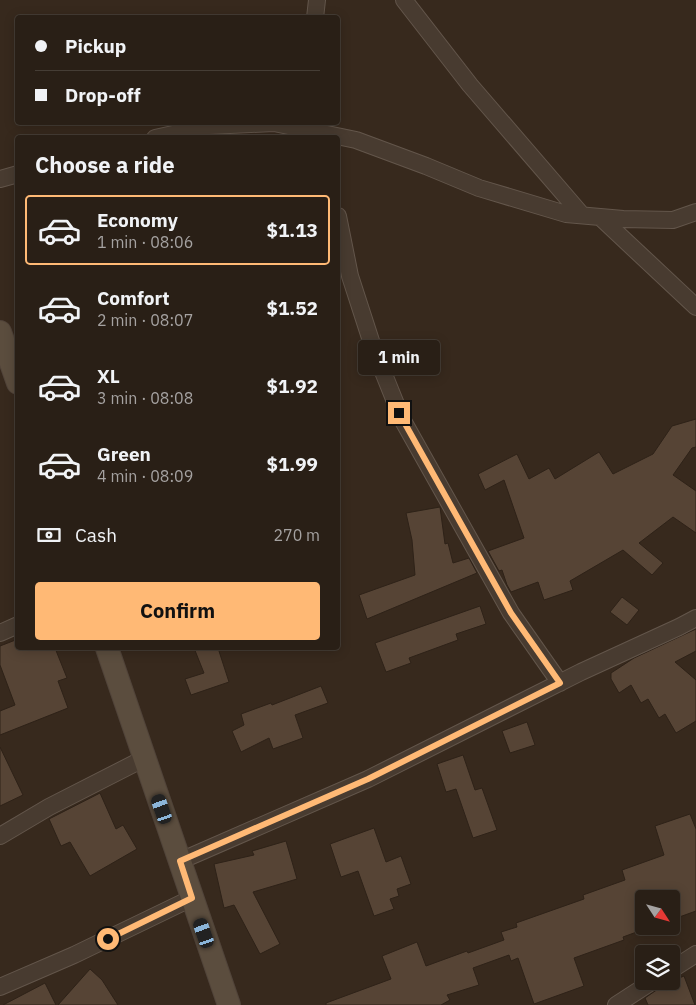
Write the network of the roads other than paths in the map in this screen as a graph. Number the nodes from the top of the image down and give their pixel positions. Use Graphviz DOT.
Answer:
graph roads {
  1 [pos="317,0"];
  2 [pos="404,0"];
  3 [pos="315,15"];
  4 [pos="225,125"];
  5 [pos="286,125"];
  6 [pos="168,135"];
  7 [pos="319,135"];
  8 [pos="340,138"];
  9 [pos="15,175"];
  10 [pos="0,179"];
  11 [pos="696,212"];
  12 [pos="582,215"];
  13 [pos="600,216"];
  14 [pos="340,226"];
  15 [pos="696,307"];
  16 [pos="0,332"];
  17 [pos="15,374"];
  18 [pos="696,618"];
  19 [pos="15,626"];
  20 [pos="0,633"];
  21 [pos="108,650"];
  22 [pos="560,683"];
  23 [pos="145,758"];
  24 [pos="0,836"];
  25 [pos="180,861"];
  26 [pos="192,898"];
  27 [pos="696,954"];
  28 [pos="680,964"];
  29 [pos="0,986"];
  30 [pos="639,990"];
  31 [pos="229,1005"];
  32 [pos="616,1005"];
  1 -- 3 [label="street"];
  2 -- 12 [label="street"];
  4 -- 6 [label="street"];
  5 -- 7 [label="street"];
  8 -- 12 [label="street"];
  9 -- 10 [label="street"];
  11 -- 13 [label="street"];
  12 -- 13 [label="street"];
  13 -- 15 [label="street"];
  14 -- 22 [label="street"];
  16 -- 17 [label="street"];
  18 -- 22 [label="street"];
  19 -- 20 [label="street"];
  21 -- 23 [label="street"];
  22 -- 25 [label="street"];
  23 -- 24 [label="street"];
  23 -- 25 [label="street"];
  25 -- 26 [label="street"];
  26 -- 29 [label="street"];
  26 -- 31 [label="street"];
  27 -- 28 [label="street"];
  30 -- 32 [label="street"];
}
